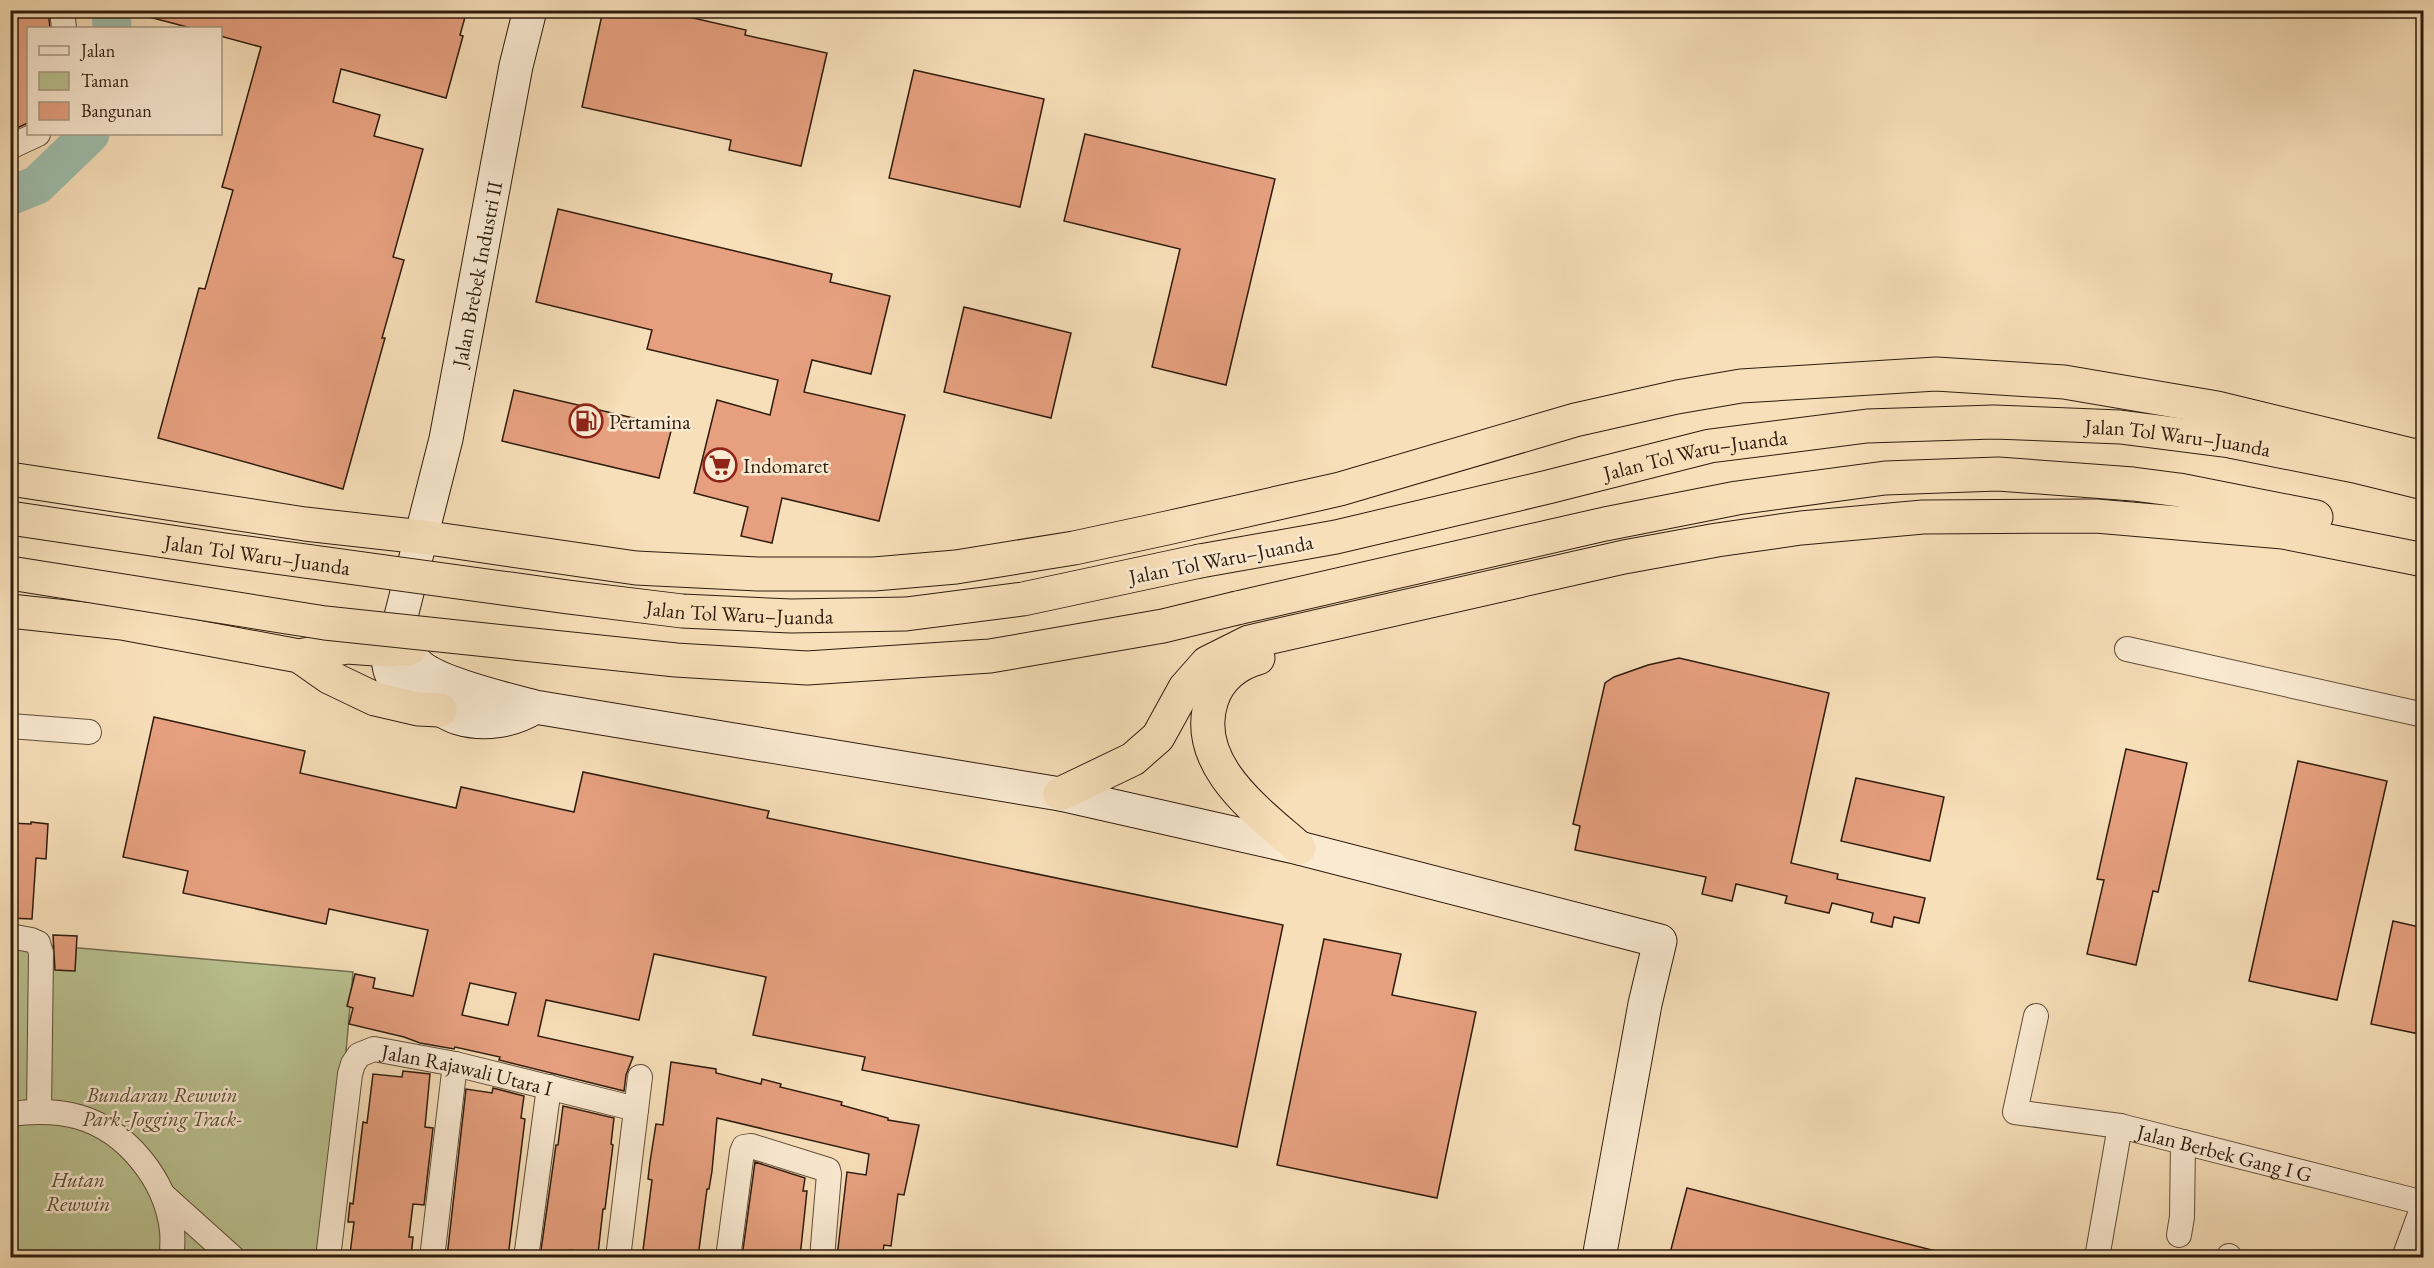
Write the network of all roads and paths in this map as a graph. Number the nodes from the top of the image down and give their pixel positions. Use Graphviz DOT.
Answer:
graph roads {
  1 [pos="62,10"];
  2 [pos="530,10"];
  3 [pos="64,27"];
  4 [pos="36,135"];
  5 [pos="10,147"];
  6 [pos="2424,458"];
  7 [pos="10,479"];
  8 [pos="2424,483"];
  9 [pos="10,518"];
  10 [pos="422,537"];
  11 [pos="2424,542"];
  12 [pos="2424,560"];
  13 [pos="10,573"];
  14 [pos="1548,574"];
  15 [pos="10,611"];
  16 [pos="399,642"];
  17 [pos="2127,649"];
  18 [pos="299,656"];
  19 [pos="535,707"];
  20 [pos="440,710"];
  21 [pos="2424,715"];
  22 [pos="10,726"];
  23 [pos="89,732"];
  24 [pos="1060,794"];
  25 [pos="1299,848"];
  26 [pos="10,936"];
  27 [pos="2036,1016"];
  28 [pos="455,1064"];
  29 [pos="640,1077"];
  30 [pos="549,1087"];
  31 [pos="636,1108"];
  32 [pos="39,1111"];
  33 [pos="10,1114"];
  34 [pos="2120,1126"];
  35 [pos="2183,1142"];
  36 [pos="163,1195"];
  37 [pos="2424,1203"];
  38 [pos="2179,1235"];
  39 [pos="172,1257"];
  40 [pos="233,1257"];
  41 [pos="328,1257"];
  42 [pos="432,1257"];
  43 [pos="526,1257"];
  44 [pos="618,1257"];
  45 [pos="728,1257"];
  46 [pos="822,1257"];
  47 [pos="1599,1257"];
  48 [pos="2097,1257"];
  49 [pos="2404,1257"];
  1 -- 3 [label="street"];
  2 -- 10 [label="street, Jalan Brebek Industri II"];
  4 -- 5 [label="street"];
  6 -- 10 [label="highway"];
  7 -- 10 [label="highway"];
  8 -- 9 [label="highway, Jalan Tol Waru–Juanda, bridge"];
  10 -- 16 [label="street, Jalan Brebek Industri II"];
  11 -- 13 [label="highway, bridge"];
  12 -- 14 [label="highway"];
  14 -- 24 [label="highway"];
  14 -- 25 [label="highway"];
  15 -- 18 [label="highway"];
  16 -- 18 [label="highway"];
  16 -- 19 [label="street"];
  16 -- 20 [label="street"];
  17 -- 21 [label="street"];
  18 -- 20 [label="highway"];
  19 -- 20 [label="street"];
  19 -- 24 [label="street"];
  22 -- 23 [label="street"];
  24 -- 25 [label="street"];
  25 -- 47 [label="street"];
  26 -- 32 [label="street"];
  27 -- 34 [label="street"];
  28 -- 30 [label="street, Jalan Rajawali Utara I"];
  28 -- 41 [label="street, Jalan Rajawali Utara I"];
  28 -- 42 [label="street"];
  29 -- 31 [label="street"];
  30 -- 31 [label="street, Jalan Rajawali Utara I"];
  30 -- 43 [label="street"];
  31 -- 44 [label="street"];
  32 -- 33 [label="street"];
  32 -- 36 [label="street"];
  34 -- 35 [label="street, Jalan Berbek Gang I G"];
  34 -- 48 [label="street, Jalan Berbek Gang I G"];
  35 -- 37 [label="street, Jalan Berbek Gang I G"];
  35 -- 38 [label="street"];
  36 -- 39 [label="street"];
  36 -- 40 [label="street"];
  37 -- 49 [label="street"];
  45 -- 46 [label="street"];
}
